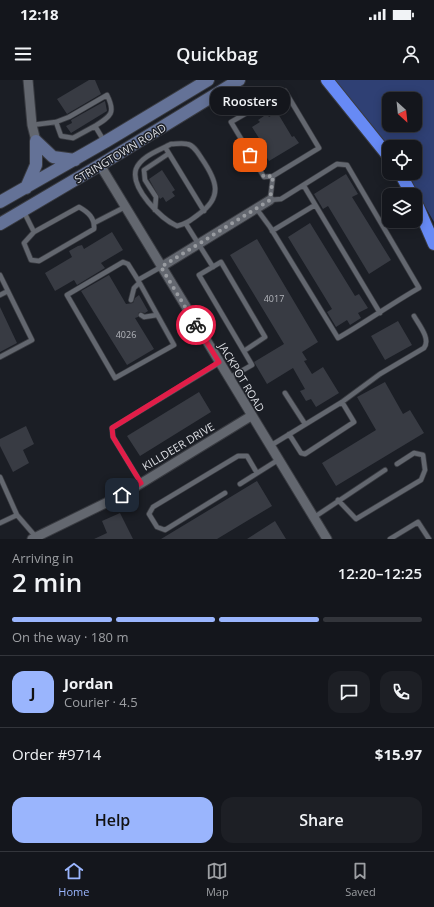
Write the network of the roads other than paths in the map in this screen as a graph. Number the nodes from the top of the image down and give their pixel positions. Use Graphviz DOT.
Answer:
graph roads {
  1 [pos="28,80"];
  2 [pos="239,80"];
  3 [pos="327,80"];
  4 [pos="205,82"];
  5 [pos="56,122"];
  6 [pos="32,125"];
  7 [pos="95,126"];
  8 [pos="36,141"];
  9 [pos="105,142"];
  10 [pos="164,148"];
  11 [pos="382,148"];
  12 [pos="168,154"];
  13 [pos="75,160"];
  14 [pos="100,165"];
  15 [pos="273,176"];
  16 [pos="304,186"];
  17 [pos="26,188"];
  18 [pos="270,200"];
  19 [pos="0,202"];
  20 [pos="315,205"];
  21 [pos="125,207"];
  22 [pos="256,208"];
  23 [pos="23,210"];
  24 [pos="155,210"];
  25 [pos="204,211"];
  26 [pos="422,216"];
  27 [pos="94,223"];
  28 [pos="0,224"];
  29 [pos="186,224"];
  30 [pos="272,231"];
  31 [pos="34,232"];
  32 [pos="198,244"];
  33 [pos="434,244"];
  34 [pos="161,267"];
  35 [pos="212,267"];
  36 [pos="0,275"];
  37 [pos="138,281"];
  38 [pos="8,291"];
  39 [pos="0,295"];
  40 [pos="131,300"];
  41 [pos="380,313"];
  42 [pos="141,315"];
  43 [pos="157,315"];
  44 [pos="414,316"];
  45 [pos="244,351"];
  46 [pos="0,358"];
  47 [pos="219,362"];
  48 [pos="229,378"];
  49 [pos="285,393"];
  50 [pos="342,402"];
  51 [pos="251,416"];
  52 [pos="305,424"];
  53 [pos="289,434"];
  54 [pos="270,446"];
  55 [pos="278,460"];
  56 [pos="397,464"];
  57 [pos="385,470"];
  58 [pos="257,473"];
  59 [pos="0,477"];
  60 [pos="141,483"];
  61 [pos="240,484"];
  62 [pos="225,493"];
  63 [pos="338,500"];
  64 [pos="17,515"];
  65 [pos="314,518"];
  66 [pos="0,523"];
  67 [pos="35,538"];
  68 [pos="326,539"];
  69 [pos="390,539"];
  70 [pos="429,539"];
  1 -- 6 [label="street"];
  2 -- 14 [label="main road, STRINGTOWN ROAD"];
  3 -- 11 [label="highway"];
  4 -- 9 [label="main road, STRINGTOWN ROAD"];
  4 -- 14 [label="main road"];
  5 -- 6 [label="lane"];
  5 -- 7 [label="lane"];
  5 -- 7 [label="lane"];
  6 -- 8 [label="street"];
  7 -- 9 [label="lane"];
  8 -- 13 [label="main road"];
  8 -- 17 [label="main road"];
  9 -- 13 [label="main road, STRINGTOWN ROAD"];
  10 -- 12 [label="lane"];
  10 -- 24 [label="lane"];
  10 -- 25 [label="lane"];
  12 -- 24 [label="lane"];
  12 -- 25 [label="lane"];
  13 -- 17 [label="main road, STRINGTOWN ROAD"];
  14 -- 21 [label="street, JACKPOT ROAD"];
  14 -- 23 [label="main road, STRINGTOWN ROAD"];
  15 -- 15 [label="lane"];
  15 -- 18 [label="lane"];
  16 -- 18 [label="lane"];
  16 -- 20 [label="lane"];
  16 -- 41 [label="lane"];
  17 -- 19 [label="main road, STRINGTOWN ROAD"];
  18 -- 22 [label="street"];
  20 -- 30 [label="lane"];
  20 -- 41 [label="lane"];
  21 -- 27 [label="lane"];
  21 -- 34 [label="street, JACKPOT ROAD"];
  22 -- 30 [label="lane"];
  22 -- 32 [label="street"];
  23 -- 28 [label="main road, STRINGTOWN ROAD"];
  23 -- 31 [label="lane"];
  24 -- 29 [label="lane"];
  25 -- 29 [label="lane"];
  26 -- 33 [label="highway"];
  27 -- 31 [label="lane"];
  27 -- 31 [label="lane"];
  29 -- 32 [label="lane"];
  30 -- 41 [label="lane"];
  32 -- 34 [label="street"];
  32 -- 35 [label="lane"];
  34 -- 37 [label="lane"];
  34 -- 47 [label="street, JACKPOT ROAD"];
  35 -- 45 [label="lane"];
  35 -- 45 [label="lane"];
  36 -- 38 [label="lane"];
  37 -- 40 [label="lane"];
  37 -- 43 [label="lane"];
  37 -- 43 [label="lane"];
  38 -- 39 [label="lane"];
  38 -- 46 [label="lane"];
  42 -- 43 [label="lane"];
  44 -- 50 [label="lane"];
  45 -- 48 [label="lane"];
  47 -- 48 [label="street, JACKPOT ROAD"];
  47 -- 60 [label="lane"];
  48 -- 51 [label="street, JACKPOT ROAD"];
  49 -- 52 [label="lane"];
  50 -- 52 [label="lane"];
  50 -- 53 [label="lane"];
  51 -- 54 [label="street, JACKPOT ROAD"];
  51 -- 60 [label="street, KILLDEER DRIVE"];
  52 -- 53 [label="lane"];
  53 -- 54 [label="lane"];
  54 -- 55 [label="street, JACKPOT ROAD"];
  55 -- 58 [label="lane"];
  55 -- 65 [label="street, JACKPOT ROAD"];
  56 -- 63 [label="lane"];
  57 -- 63 [label="lane"];
  58 -- 61 [label="lane"];
  58 -- 62 [label="lane"];
  59 -- 64 [label="lane"];
  60 -- 67 [label="street, KILLDEER DRIVE"];
  63 -- 65 [label="lane"];
  64 -- 66 [label="lane"];
  64 -- 67 [label="lane"];
  65 -- 68 [label="street, JACKPOT ROAD"];
  69 -- 70 [label="lane"];
}
